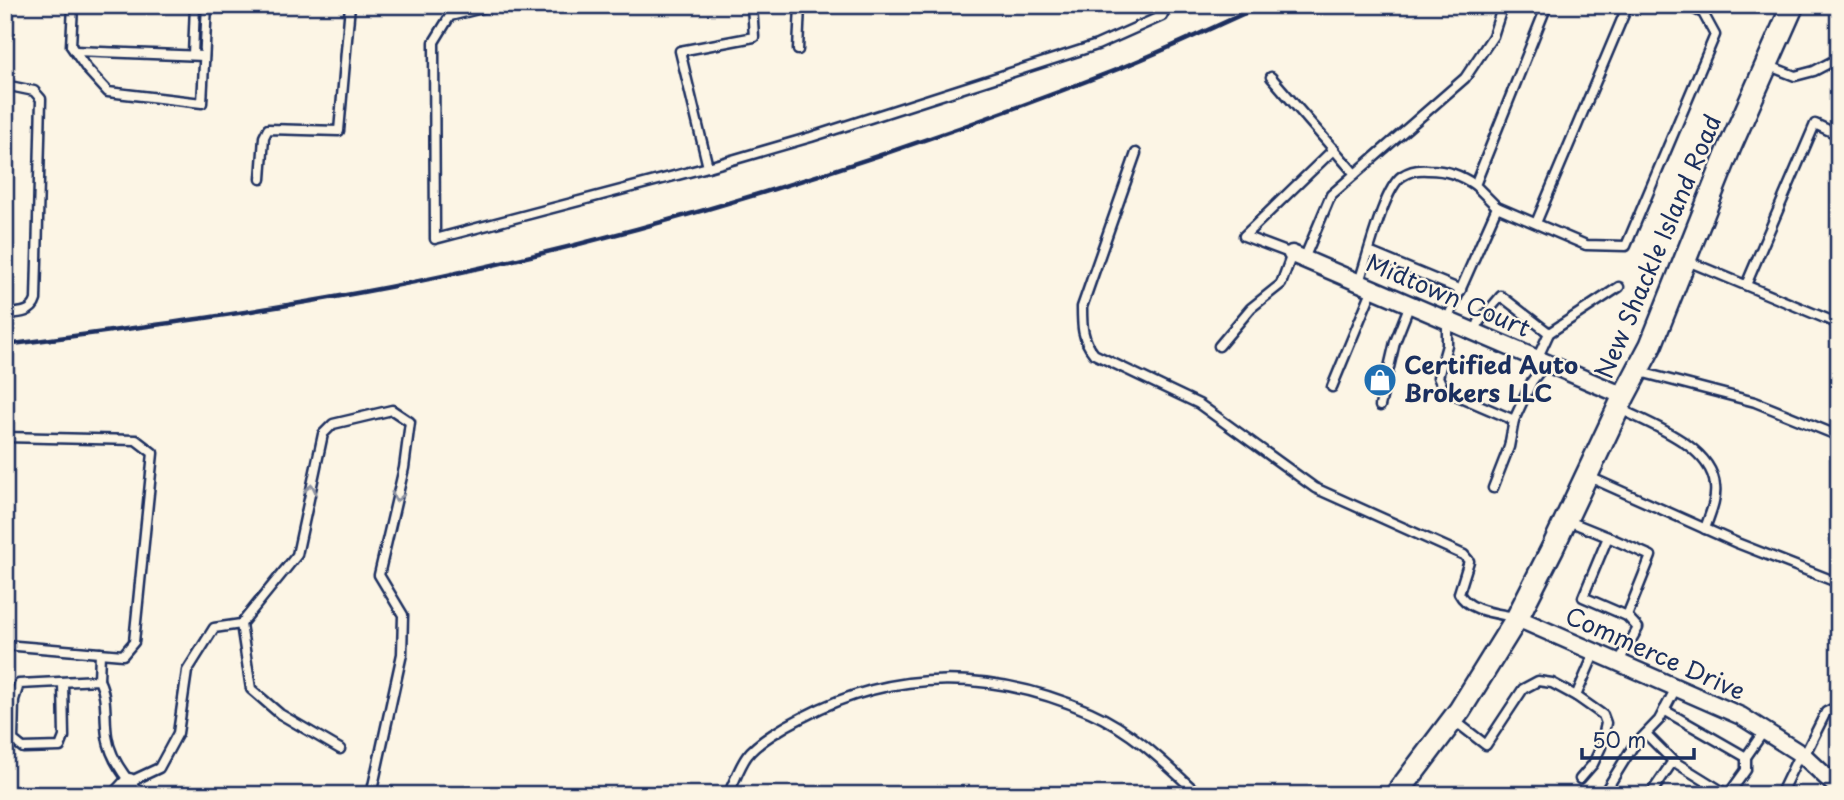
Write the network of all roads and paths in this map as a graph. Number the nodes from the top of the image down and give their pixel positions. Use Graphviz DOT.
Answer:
graph roads {
  1 [pos="73,5"];
  2 [pos="195,5"];
  3 [pos="207,5"];
  4 [pos="350,5"];
  5 [pos="494,5"];
  6 [pos="752,5"];
  7 [pos="800,5"];
  8 [pos="1158,5"];
  9 [pos="1167,5"];
  10 [pos="1503,5"];
  11 [pos="1547,5"];
  12 [pos="1628,5"];
  13 [pos="1686,5"];
  14 [pos="1793,5"];
  15 [pos="1162,16"];
  16 [pos="797,50"];
  17 [pos="75,51"];
  18 [pos="193,55"];
  19 [pos="204,55"];
  20 [pos="1839,58"];
  21 [pos="1767,65"];
  22 [pos="1271,77"];
  23 [pos="5,85"];
  24 [pos="1839,135"];
  25 [pos="1334,149"];
  26 [pos="1136,153"];
  27 [pos="708,167"];
  28 [pos="1355,174"];
  29 [pos="261,179"];
  30 [pos="1475,186"];
  31 [pos="1497,207"];
  32 [pos="1536,223"];
  33 [pos="1369,252"];
  34 [pos="1298,257"];
  35 [pos="1685,260"];
  36 [pos="1366,285"];
  37 [pos="1746,285"];
  38 [pos="1619,287"];
  39 [pos="1461,290"];
  40 [pos="1410,304"];
  41 [pos="5,314"];
  42 [pos="1447,320"];
  43 [pos="1839,324"];
  44 [pos="1475,332"];
  45 [pos="1549,333"];
  46 [pos="1219,346"];
  47 [pos="1542,361"];
  48 [pos="1637,371"];
  49 [pos="1332,387"];
  50 [pos="1621,402"];
  51 [pos="1380,406"];
  52 [pos="1514,420"];
  53 [pos="1839,436"];
  54 [pos="5,437"];
  55 [pos="1587,476"];
  56 [pos="1493,488"];
  57 [pos="1566,520"];
  58 [pos="1705,529"];
  59 [pos="1608,537"];
  60 [pos="1839,583"];
  61 [pos="1627,616"];
  62 [pos="1517,618"];
  63 [pos="241,624"];
  64 [pos="5,645"];
  65 [pos="1595,652"];
  66 [pos="100,653"];
  67 [pos="1618,663"];
  68 [pos="99,680"];
  69 [pos="63,682"];
  70 [pos="1676,688"];
  71 [pos="1576,696"];
  72 [pos="1664,710"];
  73 [pos="1839,713"];
  74 [pos="1453,719"];
  75 [pos="1764,731"];
  76 [pos="1646,734"];
  77 [pos="340,749"];
  78 [pos="1802,755"];
  79 [pos="1746,757"];
  80 [pos="1673,761"];
  81 [pos="1580,779"];
  82 [pos="135,788"];
  83 [pos="1839,789"];
  84 [pos="117,795"];
  85 [pos="371,795"];
  86 [pos="728,795"];
  87 [pos="1199,795"];
  88 [pos="1396,795"];
  89 [pos="1603,795"];
  90 [pos="1650,795"];
  91 [pos="1728,795"];
  92 [pos="1780,795"];
  1 -- 17 [label="lane"];
  2 -- 18 [label="lane"];
  3 -- 19 [label="lane"];
  4 -- 29 [label="lane"];
  5 -- 27 [label="lane"];
  6 -- 27 [label="lane"];
  7 -- 16 [label="lane"];
  8 -- 15 [label="lane"];
  9 -- 15 [label="lane"];
  10 -- 28 [label="lane"];
  11 -- 30 [label="lane"];
  12 -- 32 [label="lane"];
  13 -- 32 [label="lane"];
  14 -- 21 [label="main road, New Shackle Island Road"];
  15 -- 27 [label="lane"];
  17 -- 18 [label="lane"];
  17 -- 19 [label="lane"];
  18 -- 19 [label="lane"];
  20 -- 21 [label="lane"];
  21 -- 35 [label="main road, New Shackle Island Road"];
  22 -- 25 [label="lane"];
  23 -- 41 [label="lane"];
  24 -- 37 [label="lane"];
  25 -- 28 [label="lane"];
  25 -- 34 [label="lane"];
  26 -- 62 [label="lane"];
  28 -- 34 [label="lane"];
  30 -- 31 [label="lane"];
  30 -- 33 [label="lane"];
  31 -- 32 [label="lane"];
  31 -- 39 [label="lane"];
  33 -- 36 [label="lane"];
  33 -- 39 [label="lane"];
  34 -- 36 [label="street, Midtown Court"];
  34 -- 46 [label="lane"];
  35 -- 37 [label="lane"];
  35 -- 48 [label="main road, New Shackle Island Road"];
  36 -- 40 [label="street, Midtown Court"];
  36 -- 49 [label="lane"];
  37 -- 43 [label="lane"];
  38 -- 45 [label="lane"];
  39 -- 42 [label="lane"];
  40 -- 42 [label="street, Midtown Court"];
  40 -- 51 [label="lane"];
  42 -- 44 [label="street, Midtown Court"];
  42 -- 52 [label="lane"];
  44 -- 45 [label="lane"];
  44 -- 47 [label="street, Midtown Court"];
  45 -- 47 [label="lane"];
  47 -- 50 [label="street, Midtown Court"];
  47 -- 52 [label="lane"];
  48 -- 50 [label="main road, New Shackle Island Road"];
  48 -- 53 [label="lane"];
  50 -- 55 [label="main road, New Shackle Island Road"];
  50 -- 58 [label="lane"];
  52 -- 56 [label="lane"];
  54 -- 66 [label="lane"];
  55 -- 57 [label="main road, New Shackle Island Road"];
  55 -- 58 [label="lane"];
  57 -- 59 [label="lane"];
  57 -- 62 [label="main road, New Shackle Island Road"];
  58 -- 60 [label="lane"];
  59 -- 61 [label="lane"];
  59 -- 61 [label="lane"];
  61 -- 67 [label="lane"];
  62 -- 65 [label="street, Commerce Drive"];
  62 -- 74 [label="main road, New Shackle Island Road"];
  63 -- 77 [label="lane"];
  63 -- 82 [label="lane"];
  63 -- 85 [label="lane, one-way"];
  64 -- 66 [label="lane"];
  65 -- 67 [label="street, Commerce Drive"];
  65 -- 71 [label="lane"];
  66 -- 68 [label="lane"];
  67 -- 70 [label="street, Commerce Drive"];
  68 -- 69 [label="lane"];
  68 -- 82 [label="lane"];
  69 -- 69 [label="lane"];
  70 -- 72 [label="lane"];
  70 -- 75 [label="street, Commerce Drive"];
  71 -- 74 [label="lane"];
  71 -- 81 [label="lane"];
  72 -- 76 [label="lane"];
  72 -- 79 [label="lane"];
  73 -- 78 [label="lane"];
  74 -- 88 [label="main road, New Shackle Island Road"];
  75 -- 78 [label="street, Commerce Drive"];
  75 -- 79 [label="lane"];
  76 -- 80 [label="lane"];
  76 -- 89 [label="lane"];
  78 -- 83 [label="street, Commerce Drive"];
  78 -- 92 [label="lane"];
  79 -- 91 [label="lane"];
  80 -- 90 [label="lane"];
  80 -- 91 [label="lane"];
  82 -- 84 [label="street"];
  86 -- 87 [label="lane"];
}
